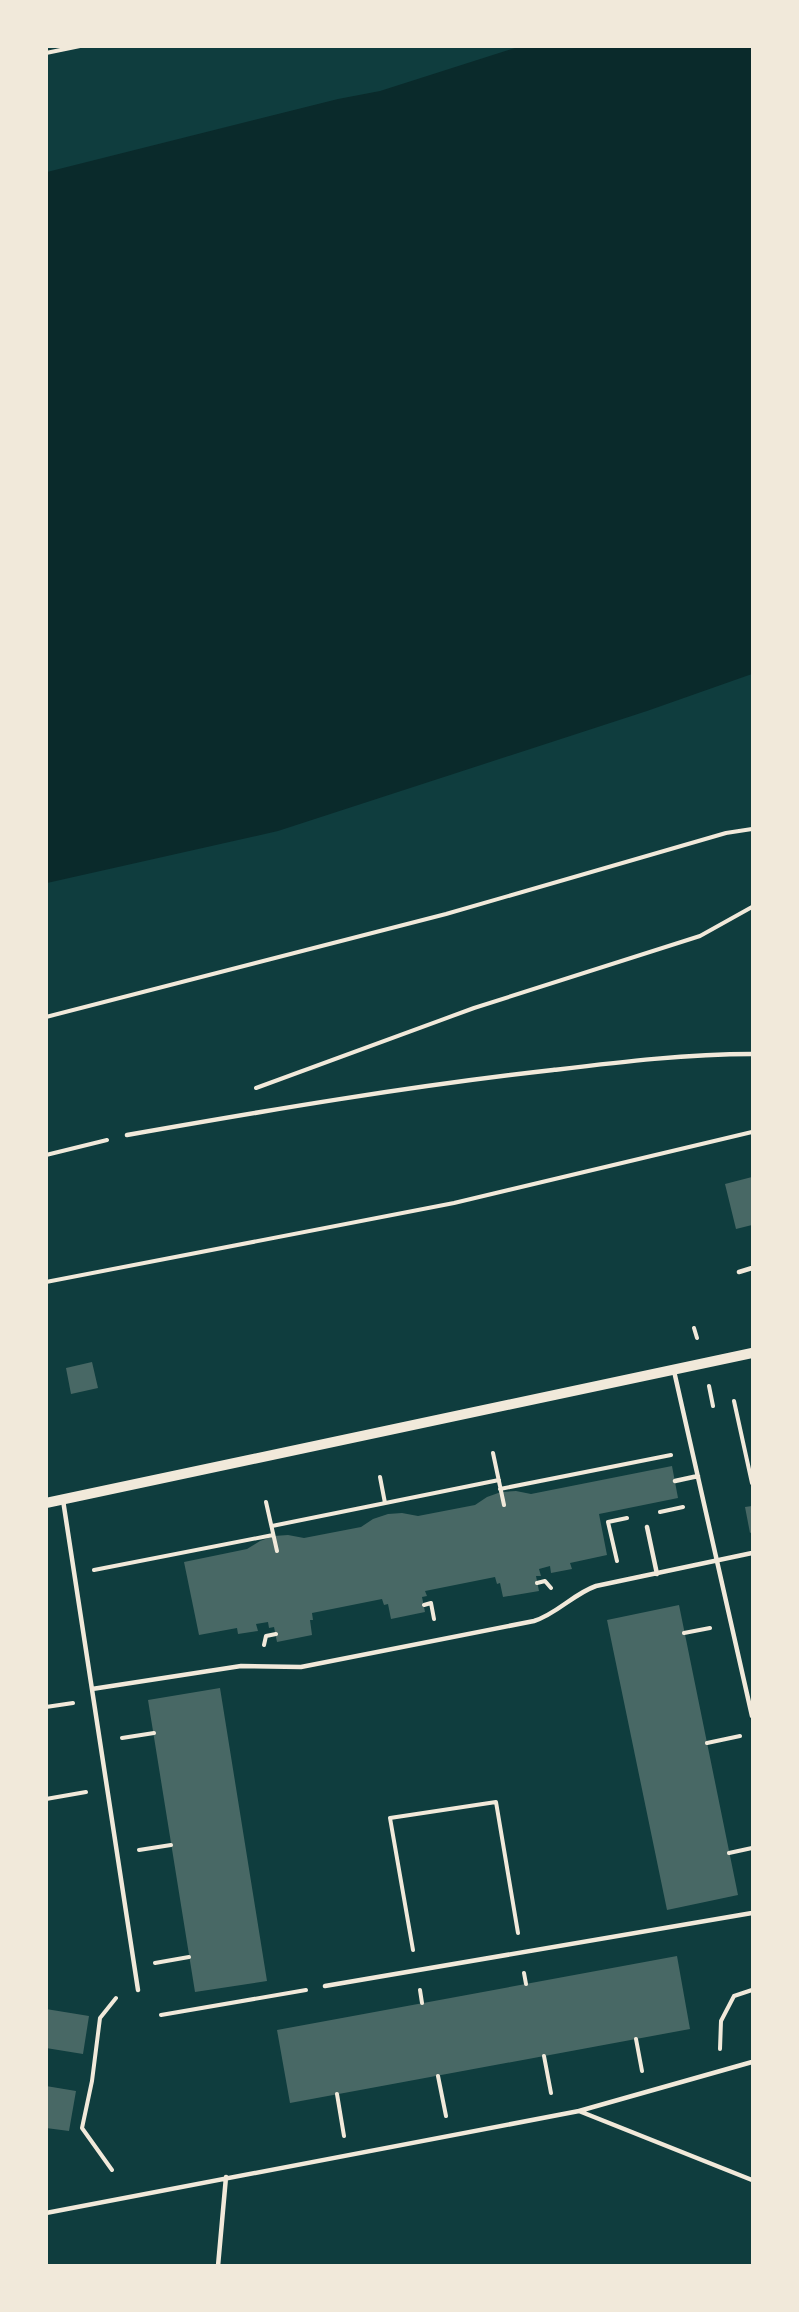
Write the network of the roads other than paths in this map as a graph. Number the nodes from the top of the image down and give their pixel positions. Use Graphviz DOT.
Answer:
graph roads {
  1 [pos="753,1054"];
  2 [pos="127,1136"];
  3 [pos="753,1268"];
  4 [pos="739,1272"];
  5 [pos="753,1353"];
  6 [pos="674,1371"];
  7 [pos="698,1476"];
  8 [pos="675,1481"];
  9 [pos="63,1500"];
  10 [pos="46,1503"];
  11 [pos="647,1527"];
  12 [pos="753,1553"];
  13 [pos="717,1560"];
  14 [pos="657,1574"];
  15 [pos="92,1689"];
  16 [pos="753,1716"];
  17 [pos="753,1913"];
  18 [pos="325,1986"];
  19 [pos="138,1990"];
  20 [pos="753,2062"];
  21 [pos="579,2111"];
  22 [pos="226,2178"];
  23 [pos="753,2180"];
  24 [pos="46,2213"];
  25 [pos="218,2265"];
  1 -- 2 [label="lane"];
  3 -- 4 [label="lane"];
  5 -- 6 [label="street"];
  6 -- 7 [label="lane"];
  6 -- 9 [label="street"];
  7 -- 8 [label="lane"];
  7 -- 13 [label="lane"];
  9 -- 10 [label="street"];
  9 -- 15 [label="lane"];
  11 -- 14 [label="lane"];
  12 -- 13 [label="lane"];
  13 -- 14 [label="lane"];
  13 -- 16 [label="lane"];
  14 -- 15 [label="lane"];
  15 -- 19 [label="lane"];
  17 -- 18 [label="lane"];
  20 -- 21 [label="lane"];
  21 -- 22 [label="lane"];
  21 -- 23 [label="lane"];
  22 -- 24 [label="lane"];
  22 -- 25 [label="lane"];
}
